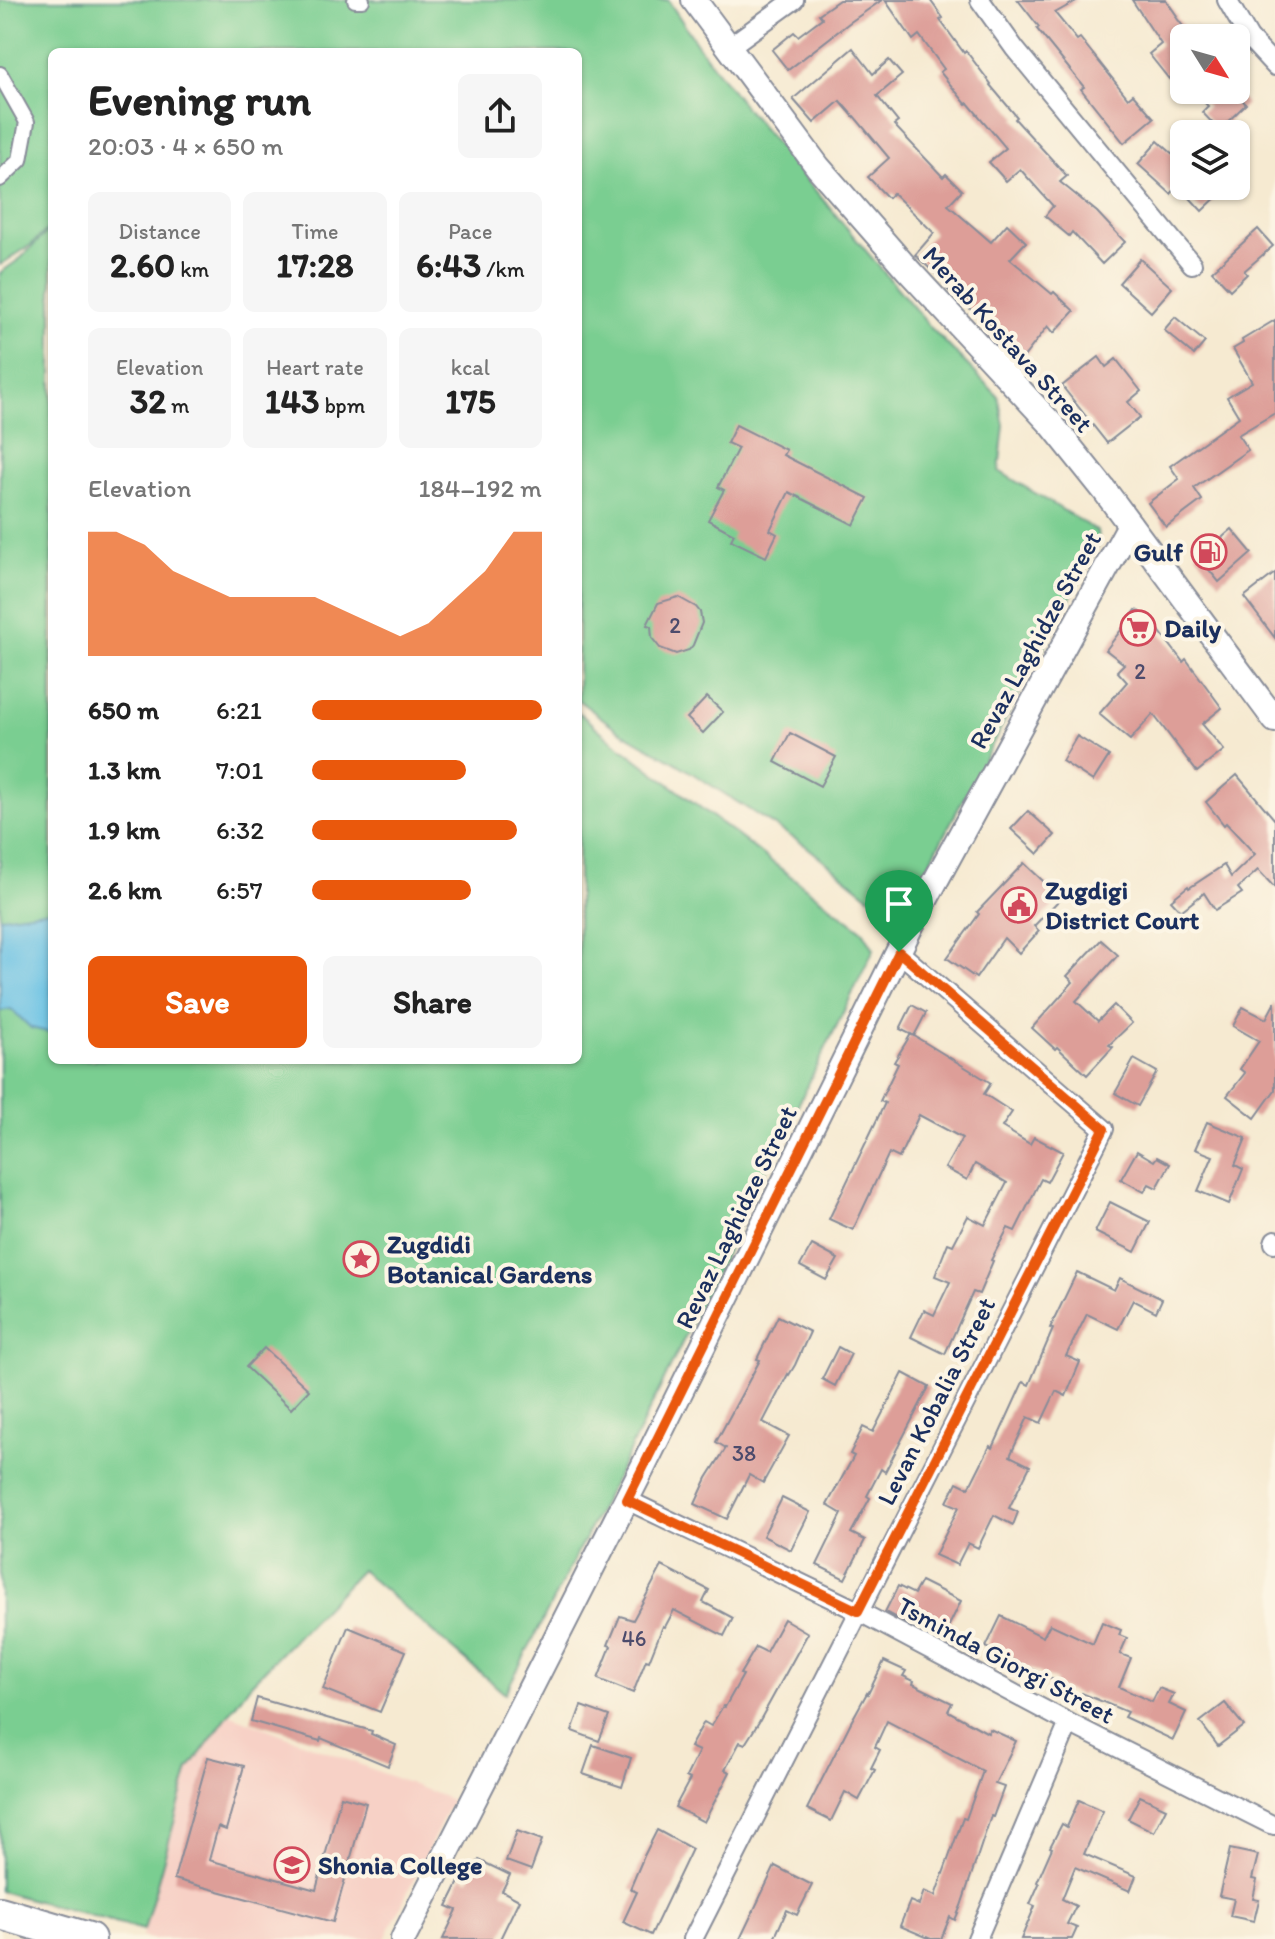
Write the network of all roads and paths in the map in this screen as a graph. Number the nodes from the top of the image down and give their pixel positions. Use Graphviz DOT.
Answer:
graph roads {
  1 [pos="355,0"];
  2 [pos="362,0"];
  3 [pos="694,0"];
  4 [pos="794,0"];
  5 [pos="980,0"];
  6 [pos="1227,0"];
  7 [pos="729,47"];
  8 [pos="1275,66"];
  9 [pos="0,74"];
  10 [pos="0,179"];
  11 [pos="1192,264"];
  12 [pos="1130,525"];
  13 [pos="1275,720"];
  14 [pos="899,952"];
  15 [pos="627,1500"];
  16 [pos="858,1611"];
  17 [pos="1069,1723"];
  18 [pos="1275,1825"];
  19 [pos="0,1913"];
  20 [pos="89,1939"];
  21 [pos="403,1939"];
  22 [pos="693,1939"];
  23 [pos="977,1939"];
  1 -- 2 [label="street"];
  3 -- 7 [label="street, Merab Kostava Street"];
  4 -- 7 [label="street"];
  5 -- 11 [label="street"];
  6 -- 8 [label="street"];
  7 -- 12 [label="street, Merab Kostava Street"];
  9 -- 10 [label="street"];
  12 -- 13 [label="street, Merab Kostava Street"];
  12 -- 14 [label="street, Revaz Laghidze Street"];
  14 -- 15 [label="street, Revaz Laghidze Street"];
  14 -- 16 [label="street, Levan Kobalia Street"];
  15 -- 16 [label="street, Tsminda Giorgi Street"];
  15 -- 21 [label="street, Revaz Laghidze Street"];
  16 -- 17 [label="street, Tsminda Giorgi Street"];
  16 -- 22 [label="street, Levan Kobalia Street"];
  17 -- 18 [label="street, Tsminda Giorgi Street"];
  17 -- 23 [label="street"];
  19 -- 20 [label="highway"];
}
